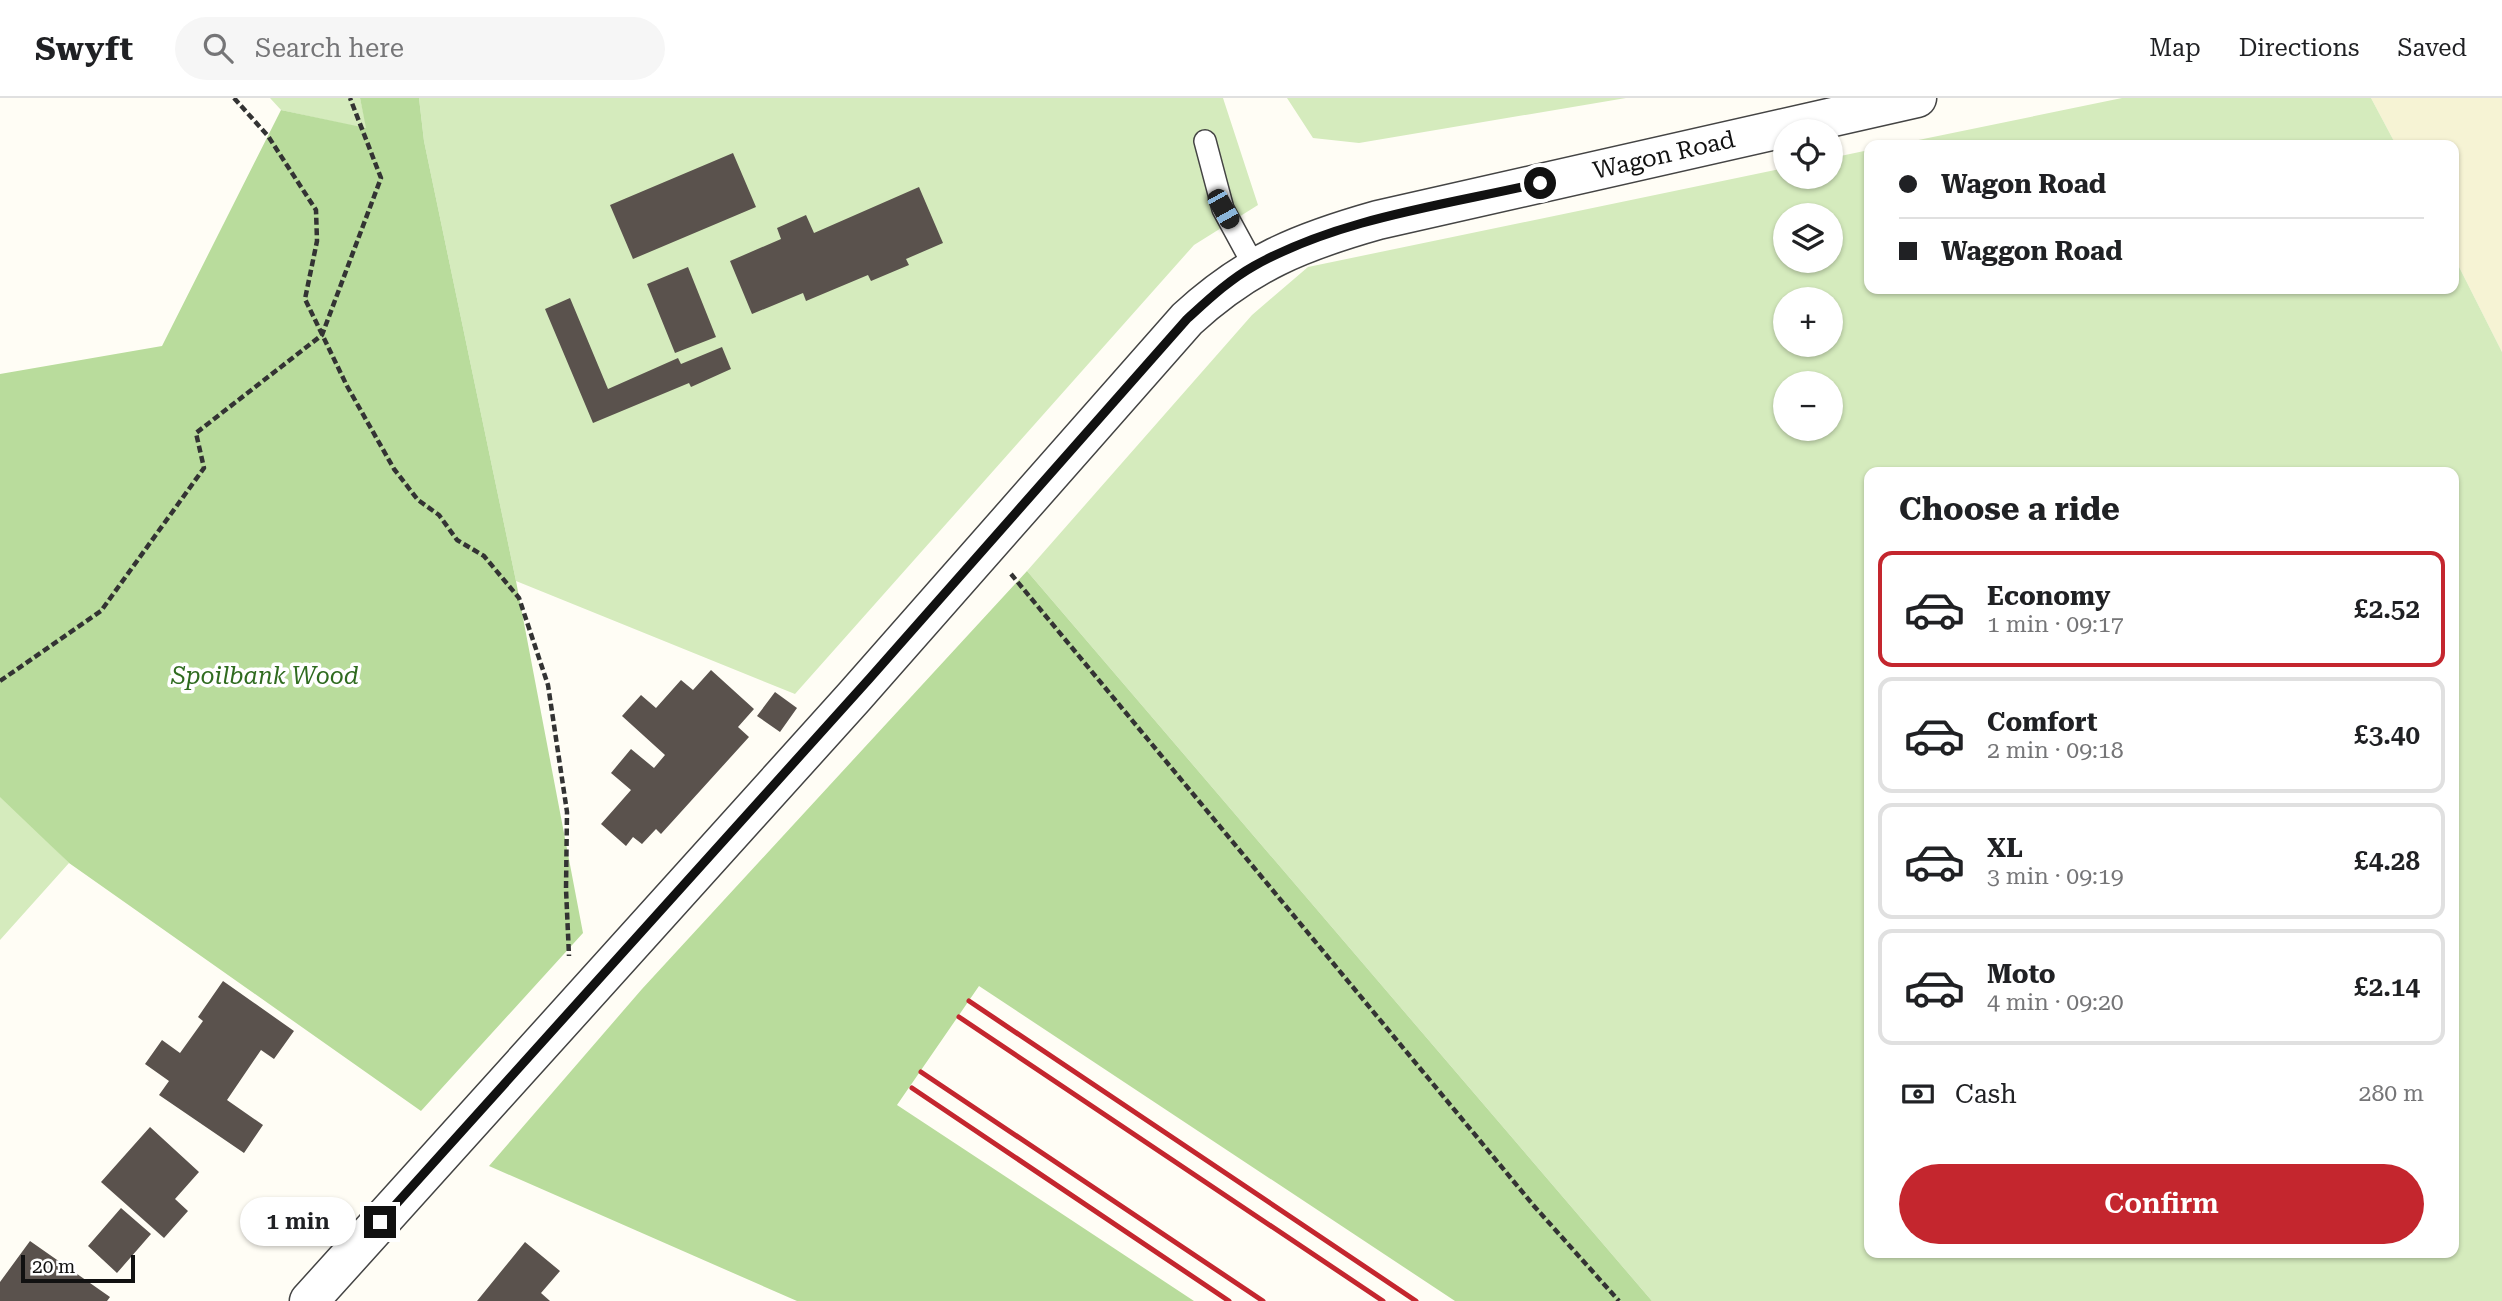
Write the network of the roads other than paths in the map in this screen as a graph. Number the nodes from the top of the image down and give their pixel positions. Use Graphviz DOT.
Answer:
graph roads {
  1 [pos="1917,98"];
  2 [pos="1205,141"];
  3 [pos="1254,266"];
  4 [pos="309,1301"];
  1 -- 3 [label="street, Wagon Road"];
  2 -- 3 [label="lane"];
  3 -- 4 [label="street, Wagon Road"];
}
